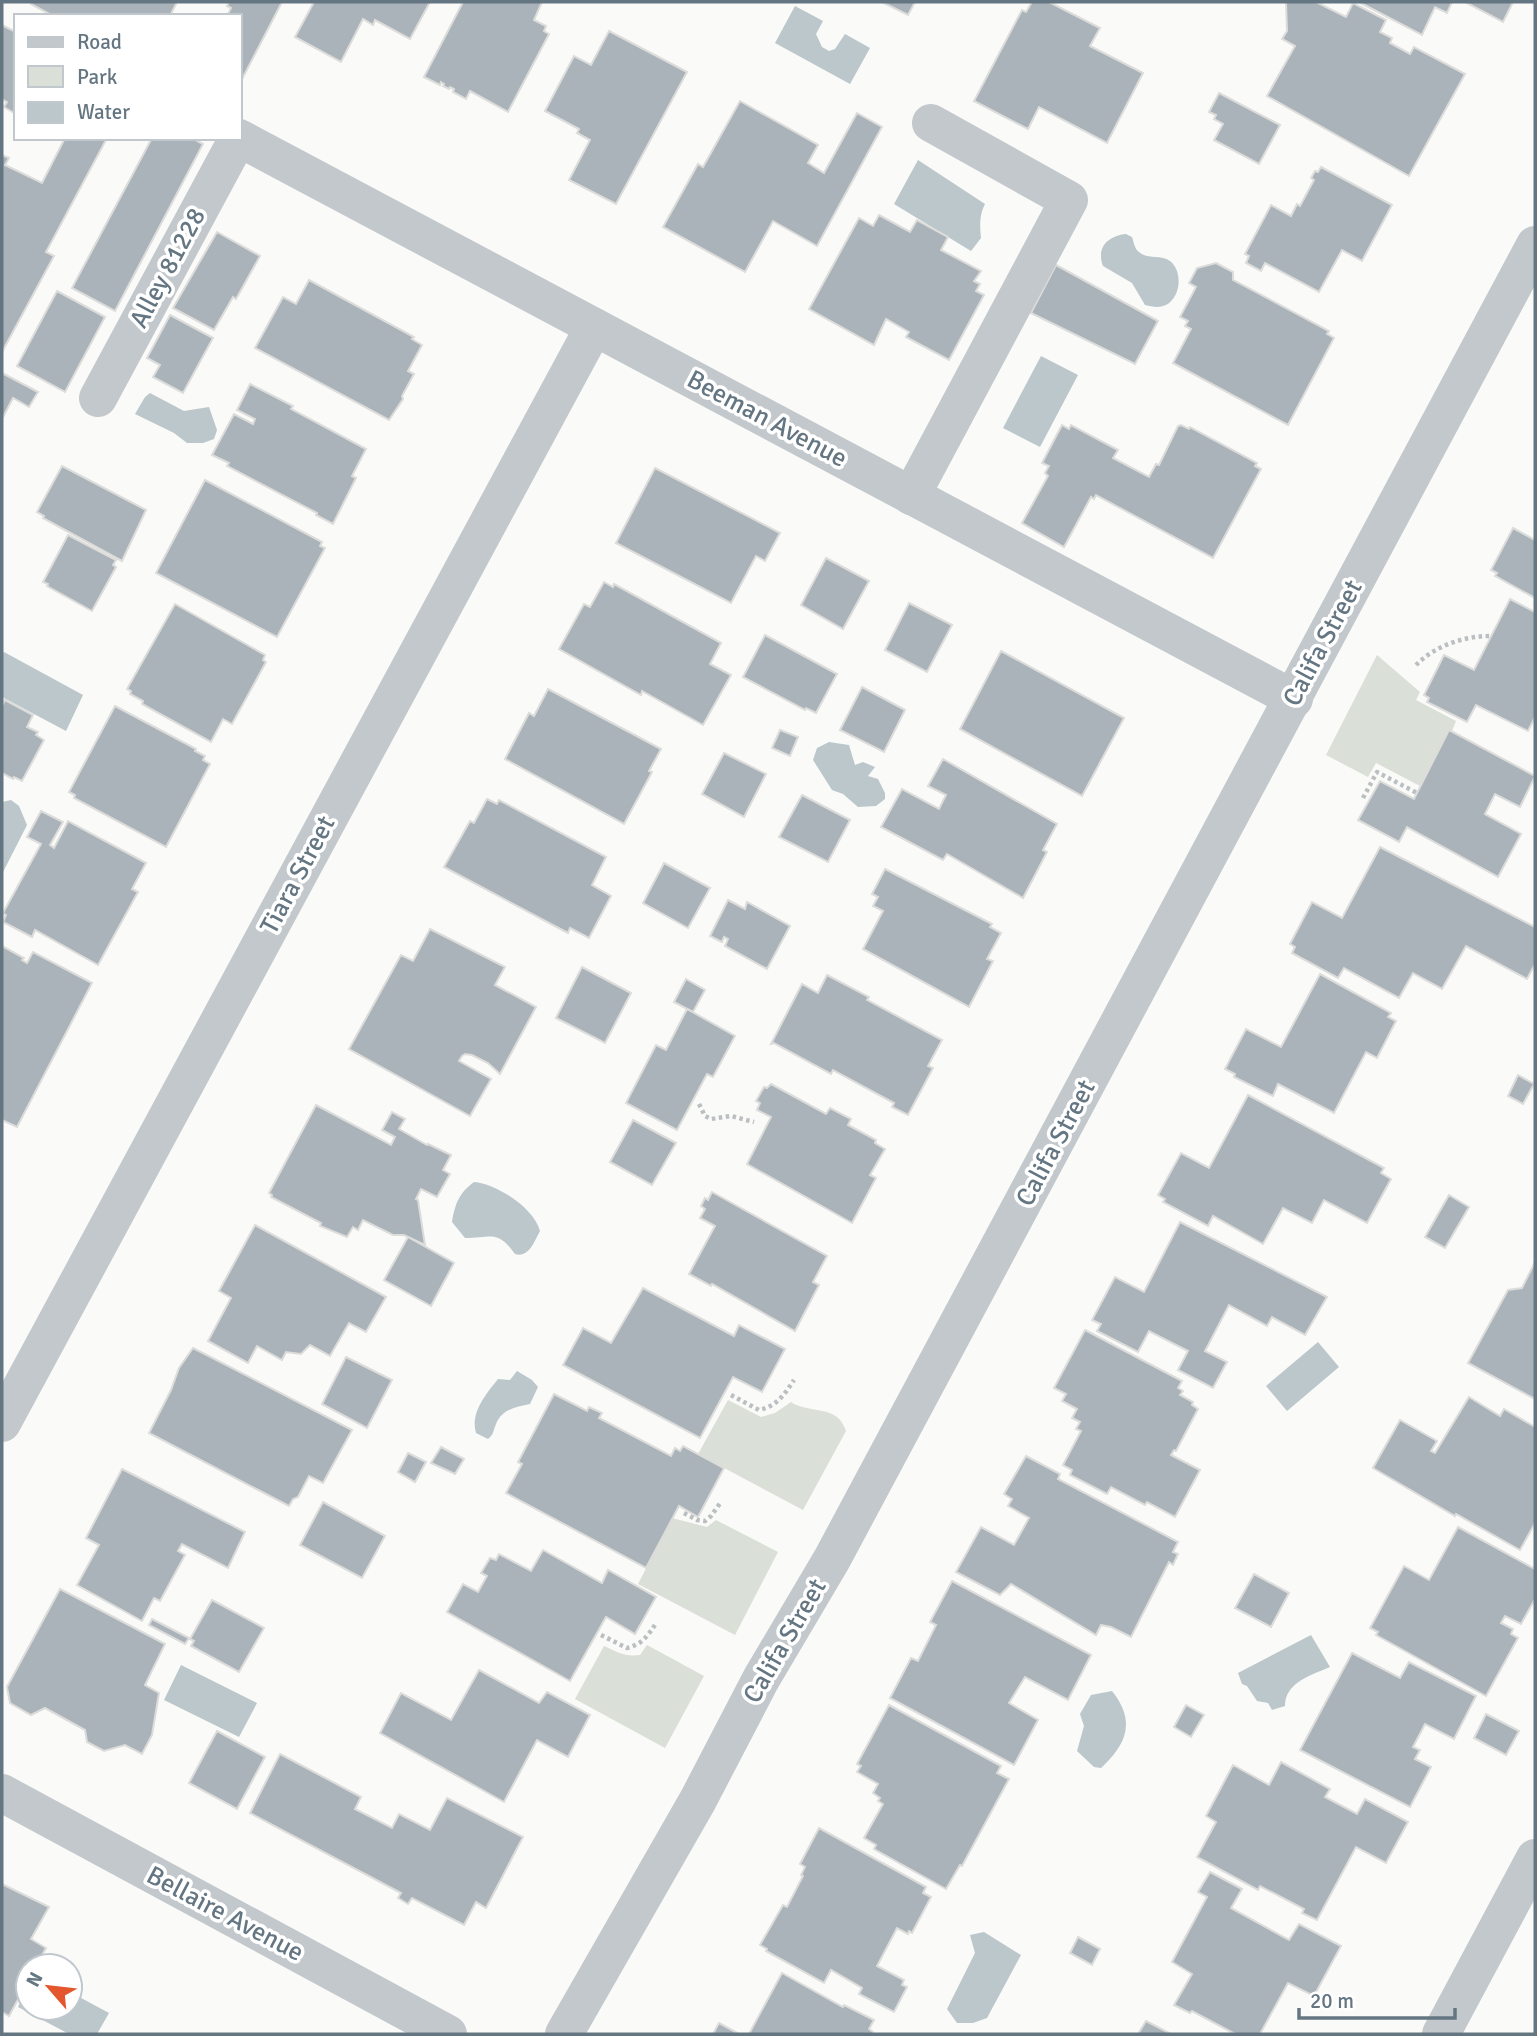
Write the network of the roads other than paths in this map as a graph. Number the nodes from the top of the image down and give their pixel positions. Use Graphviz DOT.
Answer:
graph roads {
  1 [pos="931,123"];
  2 [pos="238,140"];
  3 [pos="242,140"];
  4 [pos="1535,245"];
  5 [pos="594,327"];
  6 [pos="98,398"];
  7 [pos="911,496"];
  8 [pos="1294,699"];
  9 [pos="2,1423"];
  10 [pos="2,1793"];
  11 [pos="1535,1858"];
  12 [pos="448,2034"];
  13 [pos="564,2034"];
  14 [pos="1441,2034"];
  1 -- 7 [label="street"];
  2 -- 6 [label="street, Alley 81228"];
  3 -- 5 [label="street, Beeman Avenue"];
  4 -- 8 [label="street, Califa Street"];
  5 -- 7 [label="street, Beeman Avenue"];
  5 -- 9 [label="street, Tiara Street"];
  7 -- 8 [label="street, Beeman Avenue"];
  8 -- 13 [label="street, Califa Street"];
  10 -- 12 [label="street, Bellaire Avenue"];
  11 -- 14 [label="street"];
}
